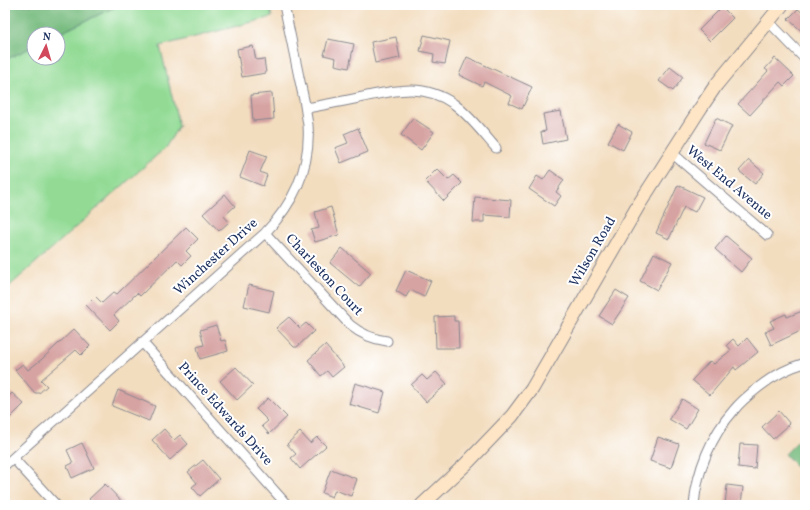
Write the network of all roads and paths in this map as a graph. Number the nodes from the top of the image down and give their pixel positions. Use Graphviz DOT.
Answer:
graph roads {
  1 [pos="284,5"];
  2 [pos="782,5"];
  3 [pos="768,22"];
  4 [pos="805,59"];
  5 [pos="306,108"];
  6 [pos="496,148"];
  7 [pos="672,153"];
  8 [pos="265,233"];
  9 [pos="767,235"];
  10 [pos="387,341"];
  11 [pos="142,342"];
  12 [pos="805,363"];
  13 [pos="13,458"];
  14 [pos="5,465"];
  15 [pos="56,505"];
  16 [pos="287,505"];
  17 [pos="422,505"];
  18 [pos="694,505"];
  1 -- 5 [label="street, Winchester Drive"];
  2 -- 3 [label="street, Wilson Road"];
  3 -- 4 [label="street"];
  3 -- 7 [label="street, Wilson Road"];
  5 -- 6 [label="street"];
  5 -- 8 [label="street, Winchester Drive"];
  7 -- 9 [label="street, West End Avenue"];
  7 -- 17 [label="street, Wilson Road"];
  8 -- 10 [label="street, Charleston Court"];
  8 -- 11 [label="street, Winchester Drive"];
  11 -- 13 [label="street, Winchester Drive"];
  11 -- 16 [label="street, Prince Edwards Drive"];
  12 -- 18 [label="street"];
  13 -- 14 [label="street, Winchester Drive"];
  13 -- 15 [label="street"];
}
